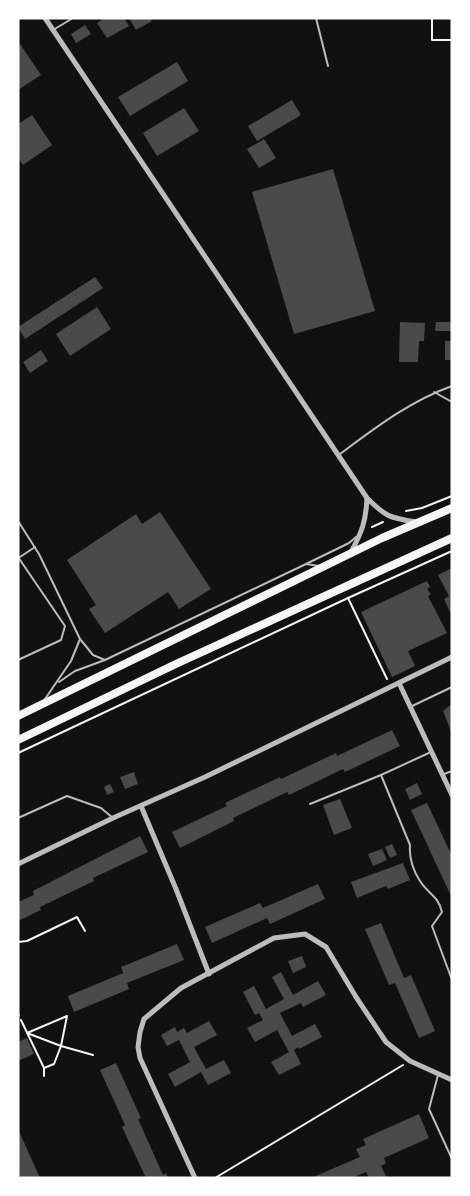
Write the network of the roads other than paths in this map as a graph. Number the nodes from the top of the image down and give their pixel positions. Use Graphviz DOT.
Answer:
graph roads {
  1 [pos="45,18"];
  2 [pos="73,18"];
  3 [pos="316,18"];
  4 [pos="53,30"];
  5 [pos="328,66"];
  6 [pos="452,386"];
  7 [pos="434,392"];
  8 [pos="452,402"];
  9 [pos="339,455"];
  10 [pos="367,498"];
  11 [pos="452,508"];
  12 [pos="18,522"];
  13 [pos="417,523"];
  14 [pos="363,531"];
  15 [pos="452,538"];
  16 [pos="35,547"];
  17 [pos="350,554"];
  18 [pos="18,558"];
  19 [pos="306,564"];
  20 [pos="324,566"];
  21 [pos="80,639"];
  22 [pos="452,657"];
  23 [pos="18,660"];
  24 [pos="105,660"];
  25 [pos="399,683"];
  26 [pos="56,685"];
  27 [pos="452,687"];
  28 [pos="41,704"];
  29 [pos="410,706"];
  30 [pos="18,716"];
  31 [pos="18,740"];
  32 [pos="430,752"];
  33 [pos="452,771"];
  34 [pos="381,775"];
  35 [pos="442,775"];
  36 [pos="452,795"];
  37 [pos="310,804"];
  38 [pos="141,806"];
  39 [pos="18,818"];
  40 [pos="113,818"];
  41 [pos="18,864"];
  42 [pos="209,974"];
  43 [pos="452,980"];
  44 [pos="439,1075"];
  45 [pos="452,1080"];
  46 [pos="452,1159"];
  47 [pos="195,1178"];
  1 -- 4 [label="street"];
  2 -- 4 [label="lane"];
  3 -- 5 [label="lane"];
  4 -- 9 [label="street"];
  6 -- 7 [label="lane"];
  7 -- 8 [label="lane"];
  7 -- 9 [label="lane"];
  9 -- 10 [label="street"];
  10 -- 13 [label="street"];
  10 -- 14 [label="street"];
  11 -- 13 [label="main road"];
  12 -- 16 [label="lane"];
  13 -- 17 [label="main road"];
  14 -- 17 [label="street"];
  14 -- 19 [label="lane"];
  15 -- 31 [label="main road"];
  16 -- 18 [label="lane"];
  16 -- 21 [label="lane"];
  17 -- 20 [label="main road"];
  18 -- 23 [label="lane"];
  19 -- 20 [label="lane"];
  19 -- 24 [label="lane"];
  20 -- 28 [label="main road"];
  21 -- 24 [label="lane"];
  21 -- 26 [label="lane"];
  22 -- 25 [label="street"];
  24 -- 26 [label="lane"];
  25 -- 29 [label="street"];
  25 -- 38 [label="street"];
  26 -- 28 [label="lane"];
  27 -- 29 [label="lane"];
  28 -- 30 [label="main road"];
  29 -- 32 [label="street"];
  32 -- 34 [label="lane"];
  32 -- 35 [label="street"];
  33 -- 35 [label="lane"];
  34 -- 37 [label="lane"];
  34 -- 43 [label="lane"];
  35 -- 36 [label="street"];
  38 -- 40 [label="street"];
  38 -- 42 [label="street"];
  39 -- 40 [label="lane"];
  40 -- 41 [label="street"];
  42 -- 44 [label="street"];
  42 -- 47 [label="street"];
  44 -- 45 [label="street"];
  44 -- 46 [label="lane"];
}
